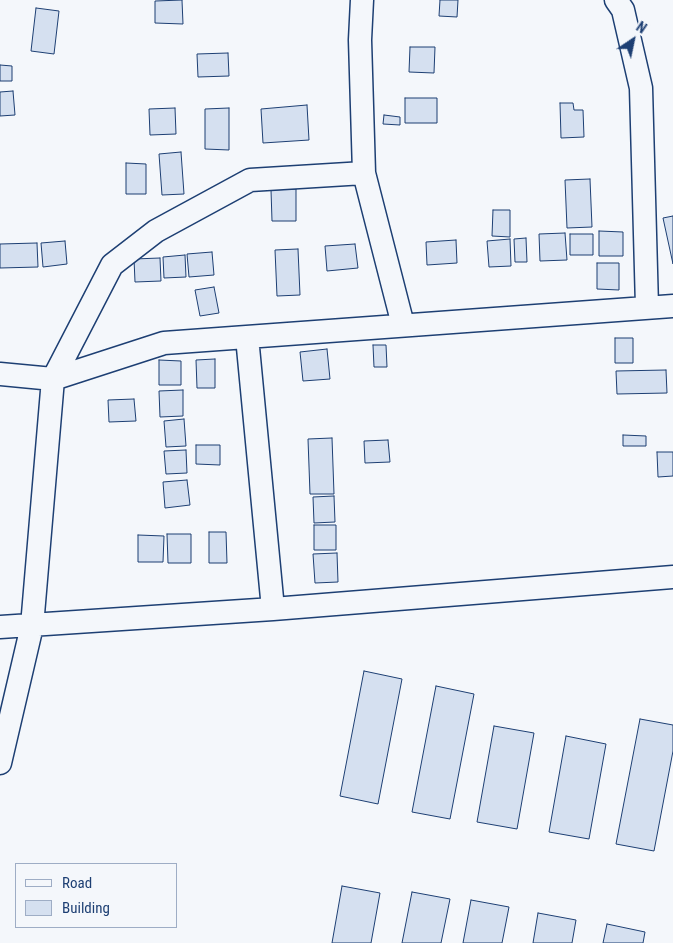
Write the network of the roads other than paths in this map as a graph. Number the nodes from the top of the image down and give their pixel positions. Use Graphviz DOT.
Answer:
graph roads {
  1 [pos="362,0"];
  2 [pos="616,0"];
  3 [pos="364,172"];
  4 [pos="673,306"];
  5 [pos="646,307"];
  6 [pos="403,325"];
  7 [pos="247,337"];
  8 [pos="0,374"];
  9 [pos="53,379"];
  10 [pos="673,577"];
  11 [pos="273,609"];
  12 [pos="32,626"];
  13 [pos="0,627"];
  14 [pos="0,763"];
  1 -- 3 [label="street"];
  2 -- 5 [label="street"];
  3 -- 6 [label="street"];
  3 -- 9 [label="street"];
  4 -- 5 [label="street"];
  5 -- 6 [label="street"];
  6 -- 7 [label="street"];
  7 -- 9 [label="street"];
  7 -- 11 [label="street"];
  8 -- 9 [label="street"];
  9 -- 12 [label="street"];
  10 -- 11 [label="street"];
  11 -- 12 [label="street"];
  12 -- 13 [label="street"];
  12 -- 14 [label="street"];
}
